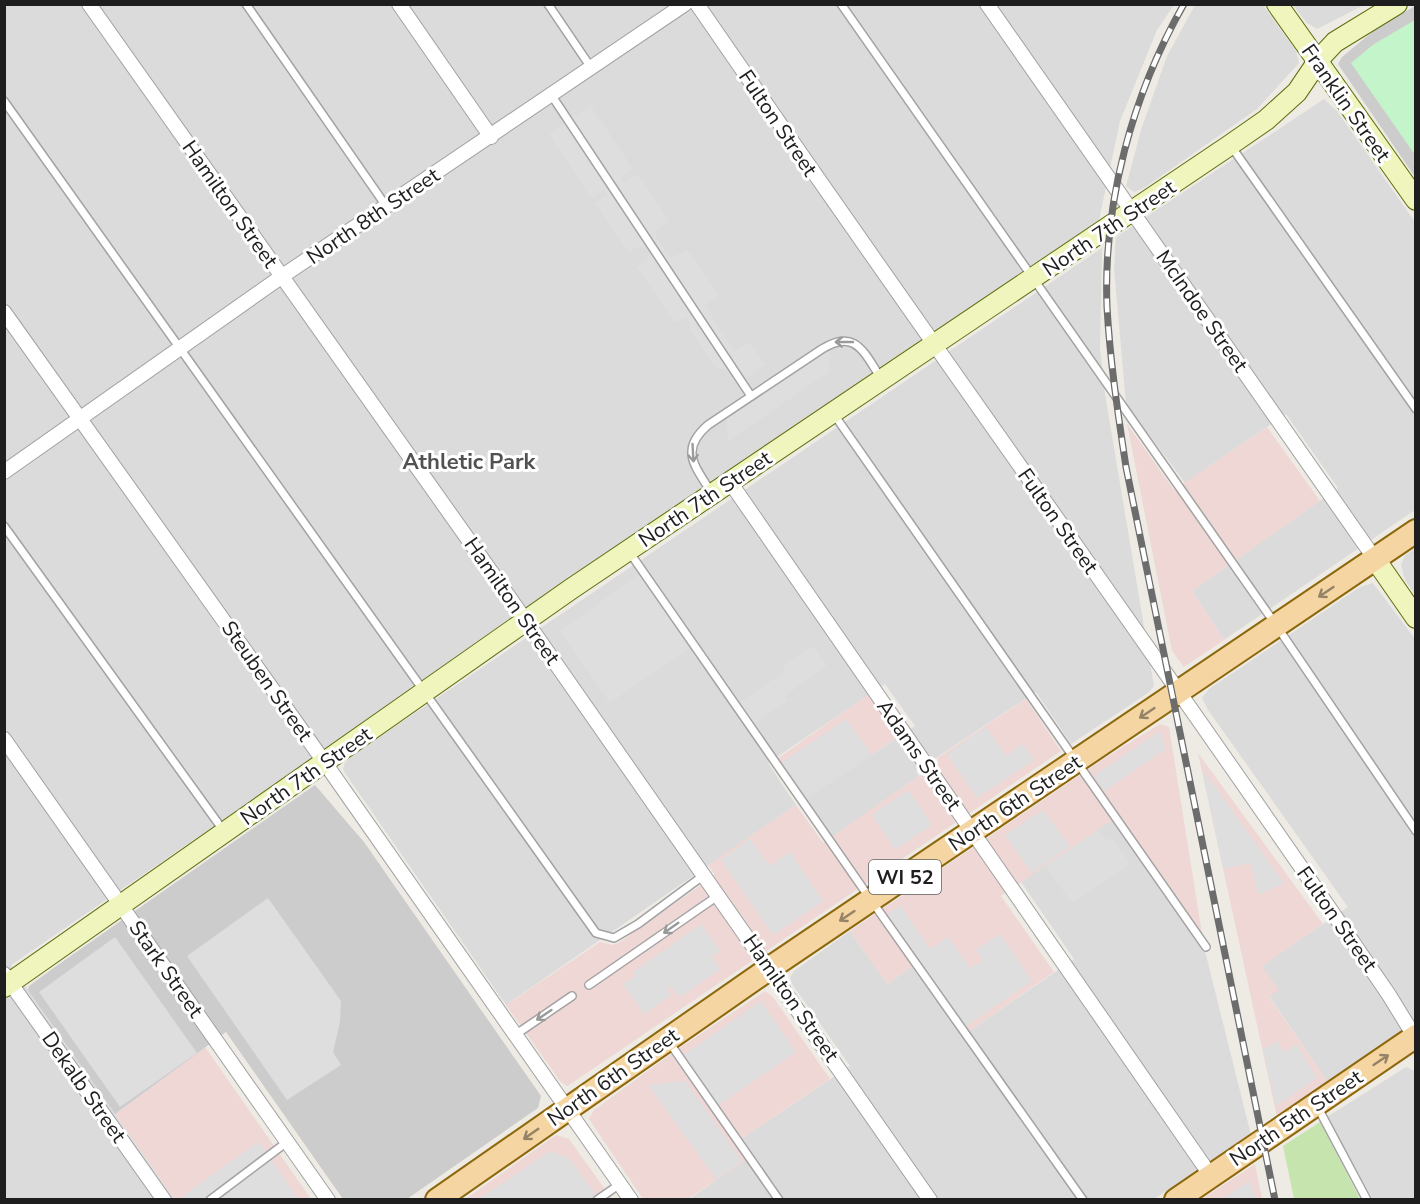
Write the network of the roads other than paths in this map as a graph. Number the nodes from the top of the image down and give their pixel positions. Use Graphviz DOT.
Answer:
graph roads {
  1 [pos="89,4"];
  2 [pos="246,4"];
  3 [pos="399,4"];
  4 [pos="548,4"];
  5 [pos="685,4"];
  6 [pos="697,4"];
  7 [pos="842,4"];
  8 [pos="987,4"];
  9 [pos="1277,4"];
  10 [pos="1396,4"];
  11 [pos="1317,63"];
  12 [pos="592,69"];
  13 [pos="552,96"];
  14 [pos="4,101"];
  15 [pos="491,137"];
  16 [pos="1230,145"];
  17 [pos="1416,200"];
  18 [pos="386,206"];
  19 [pos="1132,211"];
  20 [pos="281,276"];
  21 [pos="1033,279"];
  22 [pos="4,312"];
  23 [pos="934,346"];
  24 [pos="180,347"];
  25 [pos="882,380"];
  26 [pos="752,396"];
  27 [pos="1416,409"];
  28 [pos="833,414"];
  29 [pos="80,418"];
  30 [pos="4,472"];
  31 [pos="730,482"];
  32 [pos="713,494"];
  33 [pos="4,526"];
  34 [pos="1416,531"];
  35 [pos="628,550"];
  36 [pos="1374,559"];
  37 [pos="1416,618"];
  38 [pos="526,621"];
  39 [pos="1276,625"];
  40 [pos="1179,691"];
  41 [pos="426,692"];
  42 [pos="4,739"];
  43 [pos="1077,760"];
  44 [pos="325,763"];
  45 [pos="972,831"];
  46 [pos="1416,831"];
  47 [pos="224,832"];
  48 [pos="705,875"];
  49 [pos="719,895"];
  50 [pos="871,900"];
  51 [pos="121,905"];
  52 [pos="1206,947"];
  53 [pos="770,968"];
  54 [pos="6,981"];
  55 [pos="589,985"];
  56 [pos="572,996"];
  57 [pos="515,1035"];
  58 [pos="1415,1038"];
  59 [pos="668,1039"];
  60 [pos="1316,1104"];
  61 [pos="567,1109"];
  62 [pos="288,1142"];
  63 [pos="1211,1176"];
  64 [pos="620,1184"];
  65 [pos="164,1200"];
  66 [pos="210,1200"];
  67 [pos="328,1200"];
  68 [pos="437,1200"];
  69 [pos="597,1200"];
  70 [pos="631,1200"];
  71 [pos="779,1200"];
  72 [pos="930,1200"];
  73 [pos="1083,1200"];
  74 [pos="1176,1200"];
  75 [pos="1367,1200"];
  1 -- 20 [label="street, Hamilton Street"];
  2 -- 18 [label="lane"];
  3 -- 15 [label="street"];
  4 -- 12 [label="lane"];
  5 -- 12 [label="street, North 8th Street"];
  6 -- 23 [label="street, Fulton Street"];
  7 -- 21 [label="lane"];
  8 -- 19 [label="street, McIndoe Street"];
  9 -- 11 [label="street, Franklin Street"];
  10 -- 11 [label="street, North 7th Street"];
  11 -- 16 [label="street, North 7th Street"];
  11 -- 17 [label="street, Franklin Street"];
  12 -- 13 [label="street, North 8th Street"];
  13 -- 15 [label="street, North 8th Street"];
  13 -- 26 [label="lane"];
  14 -- 24 [label="lane"];
  15 -- 18 [label="street, North 8th Street"];
  16 -- 19 [label="street, North 7th Street"];
  16 -- 27 [label="lane"];
  18 -- 20 [label="street, North 8th Street"];
  19 -- 21 [label="street, North 7th Street"];
  19 -- 36 [label="street, McIndoe Street"];
  20 -- 24 [label="street, North 8th Street"];
  20 -- 38 [label="street, Hamilton Street"];
  21 -- 23 [label="street, North 7th Street"];
  21 -- 39 [label="lane"];
  22 -- 29 [label="street, Steuben Street"];
  23 -- 25 [label="street, North 7th Street"];
  23 -- 40 [label="street, Fulton Street"];
  24 -- 29 [label="street, North 8th Street"];
  24 -- 41 [label="lane"];
  25 -- 26 [label="lane, one-way"];
  25 -- 28 [label="street, North 7th Street"];
  26 -- 32 [label="lane, one-way"];
  28 -- 31 [label="street, North 7th Street"];
  28 -- 43 [label="lane"];
  29 -- 30 [label="street, North 8th Street"];
  29 -- 44 [label="street, Steuben Street"];
  31 -- 32 [label="street, North 7th Street"];
  31 -- 45 [label="street, Adams Street"];
  32 -- 35 [label="street, North 7th Street"];
  33 -- 47 [label="lane"];
  34 -- 36 [label="main road, North 6th Street / WI 52"];
  35 -- 38 [label="street, North 7th Street"];
  35 -- 50 [label="lane"];
  36 -- 37 [label="street, McIndoe Street"];
  36 -- 39 [label="main road, North 6th Street / WI 52, one-way"];
  38 -- 41 [label="street, North 7th Street"];
  38 -- 48 [label="street, Hamilton Street"];
  39 -- 40 [label="main road, North 6th Street / WI 52"];
  39 -- 46 [label="lane"];
  40 -- 43 [label="main road, North 6th Street / WI 52, one-way"];
  40 -- 58 [label="street, Fulton Street"];
  41 -- 44 [label="street, North 7th Street"];
  41 -- 48 [label="lane"];
  42 -- 51 [label="street, Stark Street"];
  43 -- 45 [label="main road, North 6th Street / WI 52"];
  43 -- 52 [label="lane"];
  44 -- 47 [label="street, North 7th Street"];
  44 -- 57 [label="street, Steuben Street"];
  45 -- 50 [label="main road, North 6th Street / WI 52"];
  45 -- 63 [label="street, Adams Street"];
  47 -- 51 [label="street, North 7th Street"];
  48 -- 49 [label="street, Hamilton Street"];
  49 -- 53 [label="street, Hamilton Street"];
  49 -- 55 [label="lane, one-way"];
  50 -- 53 [label="main road, North 6th Street / WI 52, one-way"];
  50 -- 73 [label="lane"];
  51 -- 54 [label="street, North 7th Street"];
  51 -- 62 [label="street, Stark Street"];
  53 -- 59 [label="main road, North 6th Street / WI 52"];
  53 -- 72 [label="street, Hamilton Street"];
  54 -- 65 [label="street, Dekalb Street"];
  56 -- 57 [label="lane, one-way"];
  57 -- 61 [label="street, Steuben Street"];
  60 -- 58 [label="main road, North 5th Street, one-way"];
  59 -- 61 [label="main road, North 6th Street / WI 52"];
  59 -- 71 [label="lane"];
  60 -- 63 [label="main road, North 5th Street"];
  60 -- 75 [label="lane"];
  61 -- 64 [label="street, Steuben Street"];
  61 -- 68 [label="main road, North 6th Street / WI 52, one-way"];
  62 -- 66 [label="lane"];
  62 -- 67 [label="street, Stark Street"];
  63 -- 74 [label="main road, North 5th Street"];
  64 -- 69 [label="lane"];
  64 -- 70 [label="street, Steuben Street"];
}
